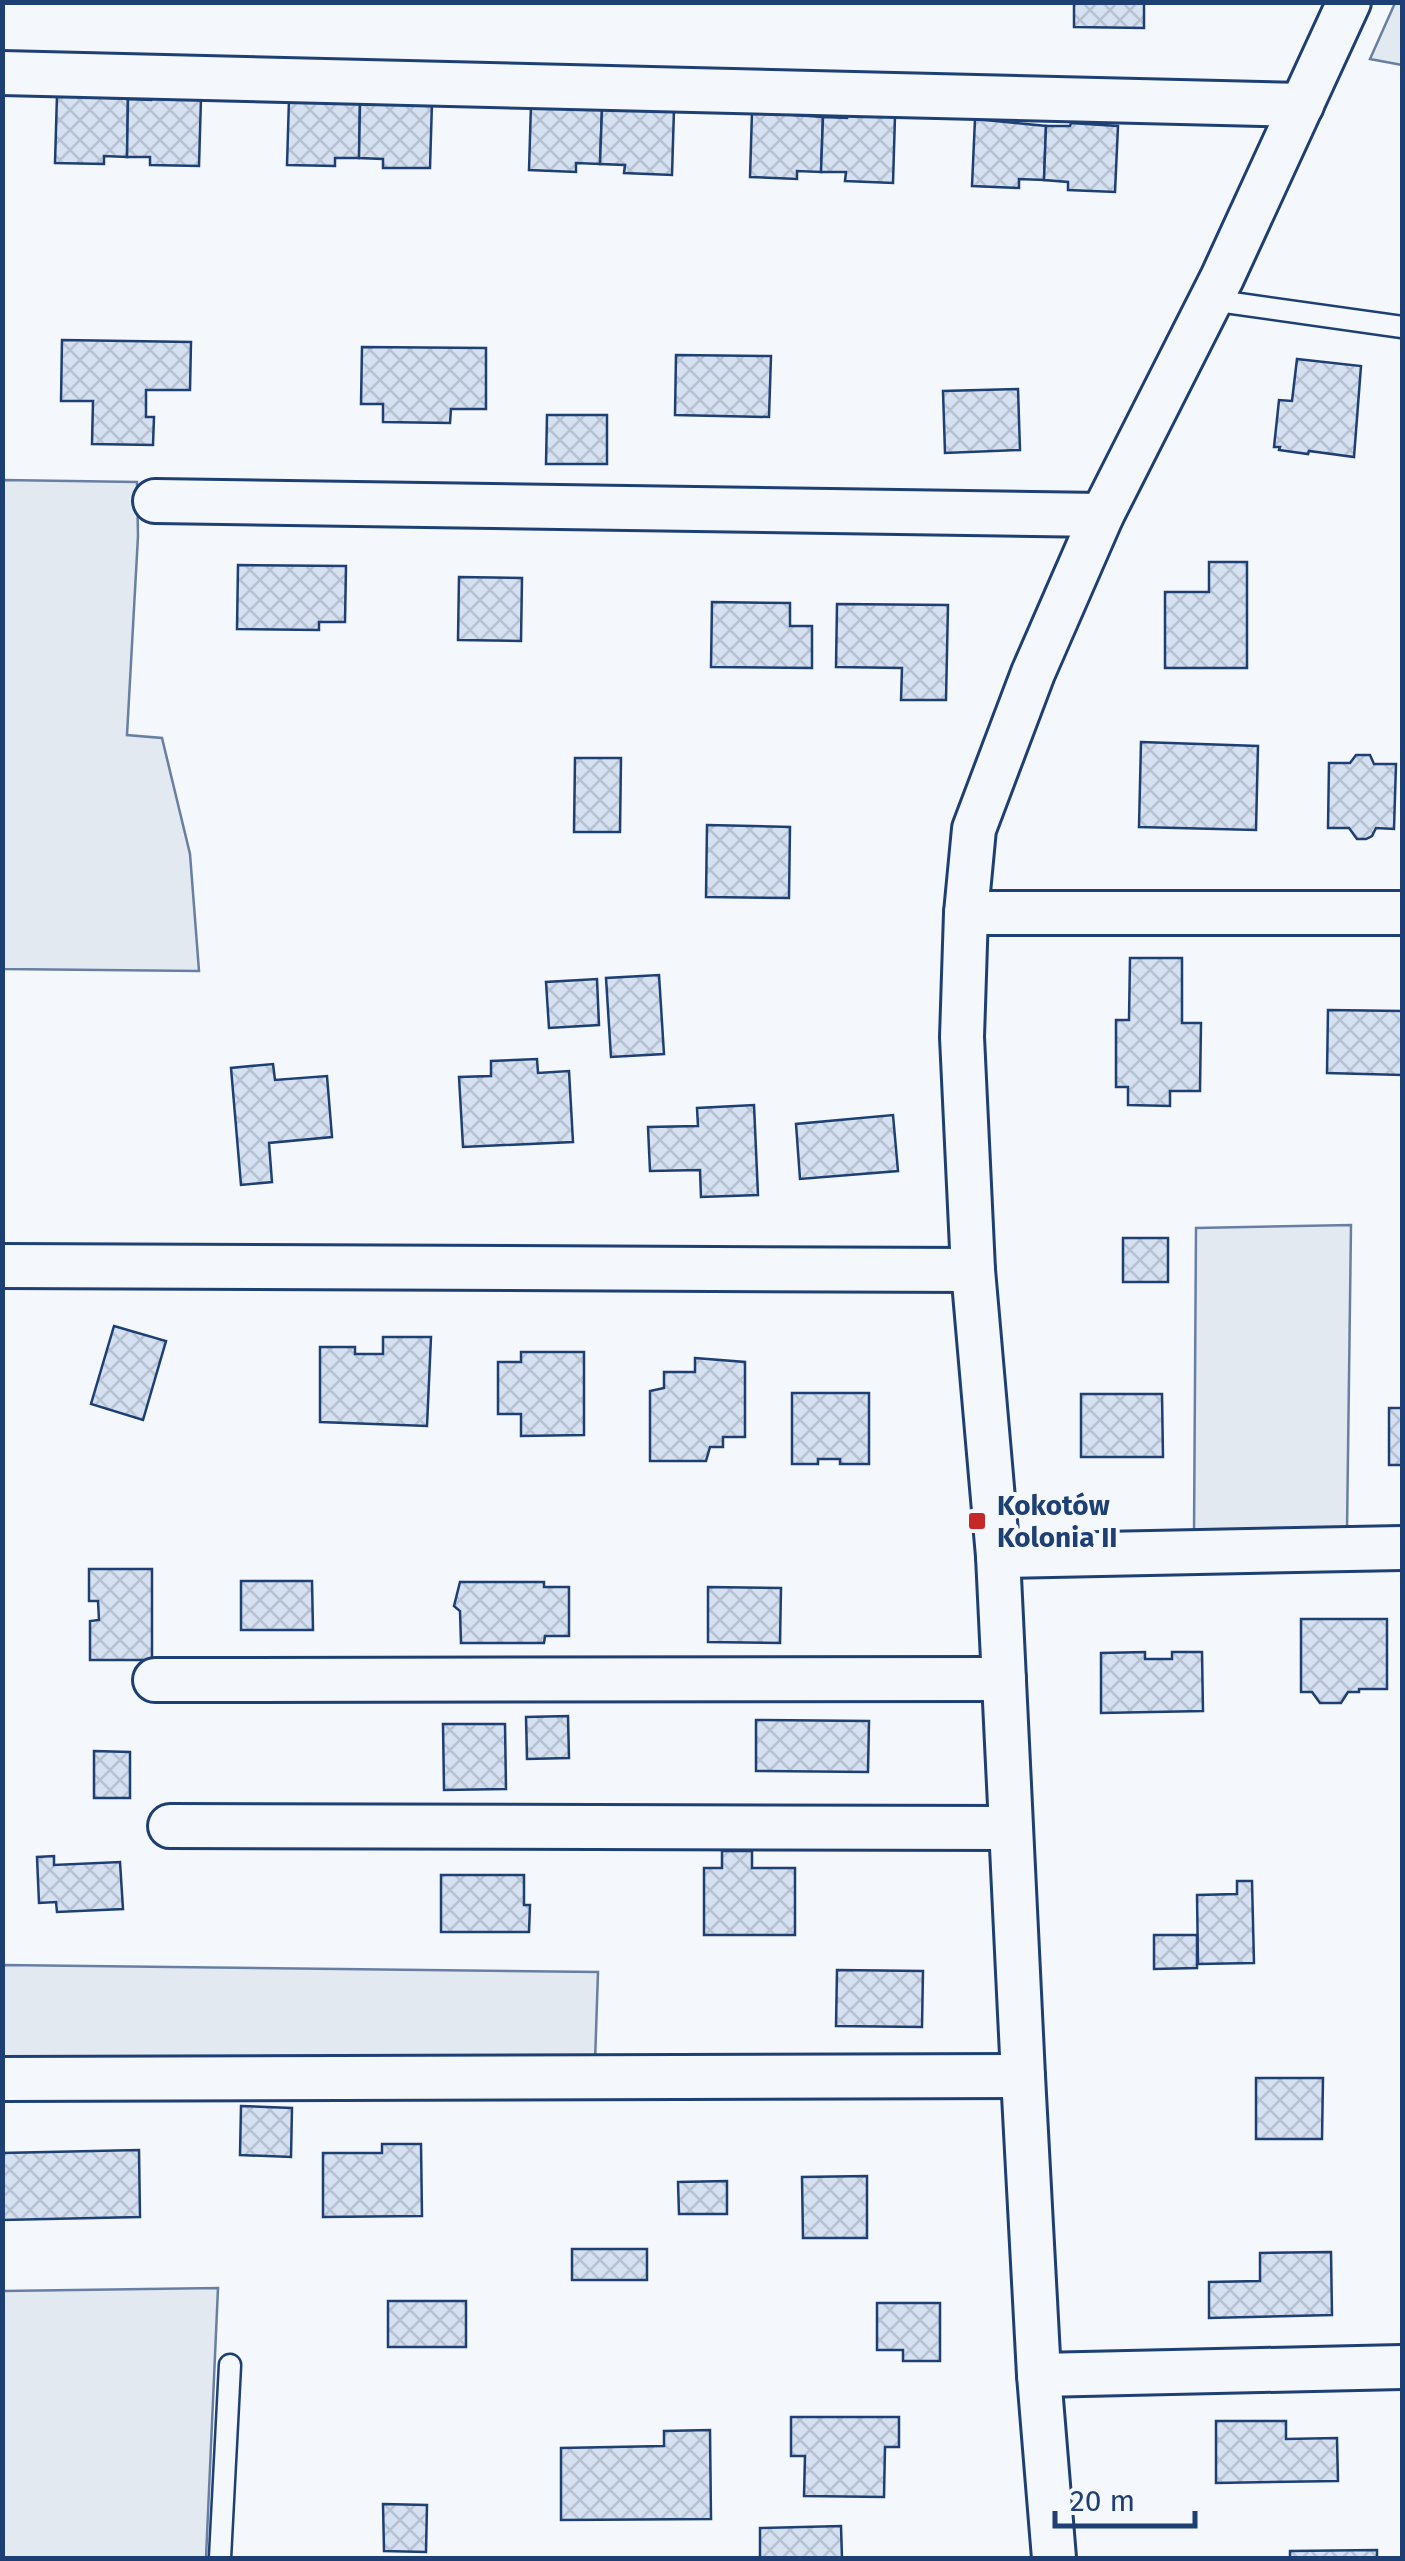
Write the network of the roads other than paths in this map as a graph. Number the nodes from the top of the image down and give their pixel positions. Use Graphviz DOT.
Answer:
graph roads {
  1 [pos="1349,2"];
  2 [pos="2,73"];
  3 [pos="1302,106"];
  4 [pos="1210,300"];
  5 [pos="1402,327"];
  6 [pos="156,501"];
  7 [pos="1102,515"];
  8 [pos="966,913"];
  9 [pos="1402,913"];
  10 [pos="2,1266"];
  11 [pos="973,1270"];
  12 [pos="1402,1548"];
  13 [pos="998,1556"];
  14 [pos="1004,1679"];
  15 [pos="156,1680"];
  16 [pos="170,1826"];
  17 [pos="1010,1828"];
  18 [pos="1023,2076"];
  19 [pos="2,2079"];
  20 [pos="230,2364"];
  21 [pos="1402,2367"];
  22 [pos="1040,2375"];
  23 [pos="220,2558"];
  24 [pos="1054,2558"];
  1 -- 3 [label="street"];
  2 -- 3 [label="street"];
  3 -- 4 [label="street"];
  4 -- 5 [label="lane"];
  4 -- 7 [label="street"];
  6 -- 7 [label="street"];
  7 -- 8 [label="street"];
  8 -- 9 [label="street"];
  8 -- 11 [label="street"];
  10 -- 11 [label="street"];
  11 -- 13 [label="street"];
  12 -- 13 [label="street"];
  13 -- 14 [label="street"];
  14 -- 15 [label="street"];
  14 -- 17 [label="street"];
  16 -- 17 [label="street"];
  17 -- 18 [label="street"];
  18 -- 19 [label="street"];
  18 -- 22 [label="street"];
  20 -- 23 [label="lane"];
  21 -- 22 [label="street"];
  22 -- 24 [label="street"];
}
